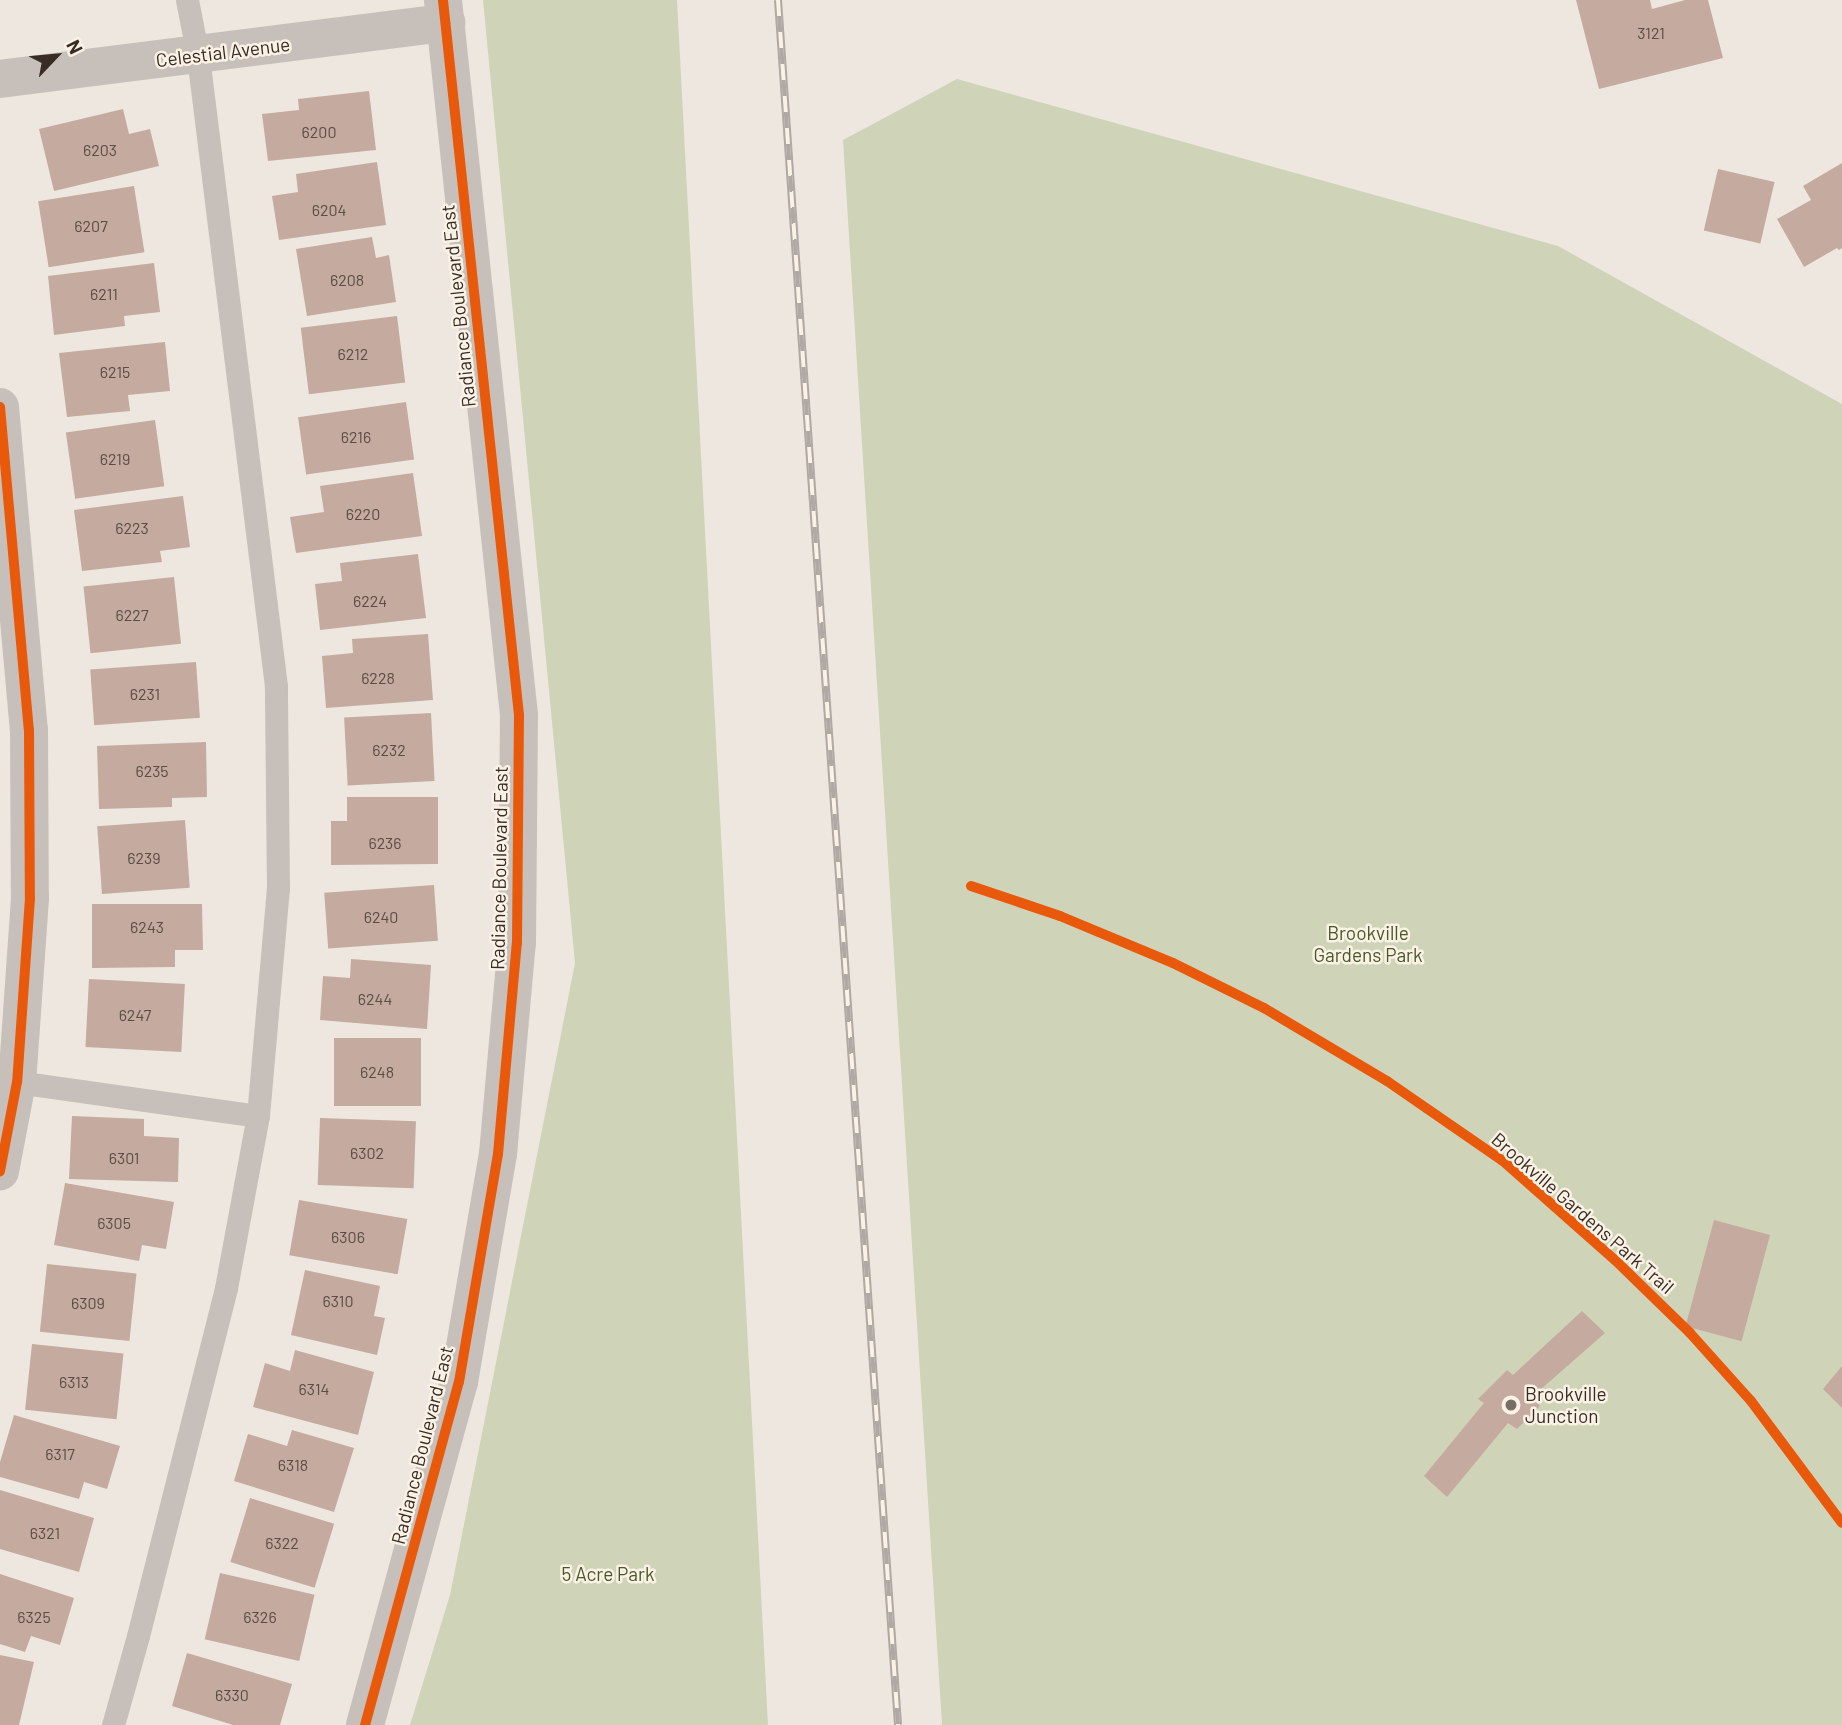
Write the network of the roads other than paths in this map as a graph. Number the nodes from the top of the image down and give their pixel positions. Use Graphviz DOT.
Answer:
graph roads {
  1 [pos="187,0"];
  2 [pos="444,12"];
  3 [pos="198,56"];
  4 [pos="0,79"];
  5 [pos="0,407"];
  6 [pos="17,1082"];
  7 [pos="258,1116"];
  8 [pos="0,1171"];
  9 [pos="113,1725"];
  10 [pos="365,1725"];
  1 -- 3 [label="lane"];
  2 -- 3 [label="street, Celestial Avenue"];
  2 -- 10 [label="street, Radiance Boulevard East"];
  3 -- 4 [label="street, Celestial Avenue"];
  3 -- 7 [label="lane"];
  5 -- 6 [label="street"];
  6 -- 7 [label="lane"];
  6 -- 8 [label="street"];
  7 -- 9 [label="lane"];
}
